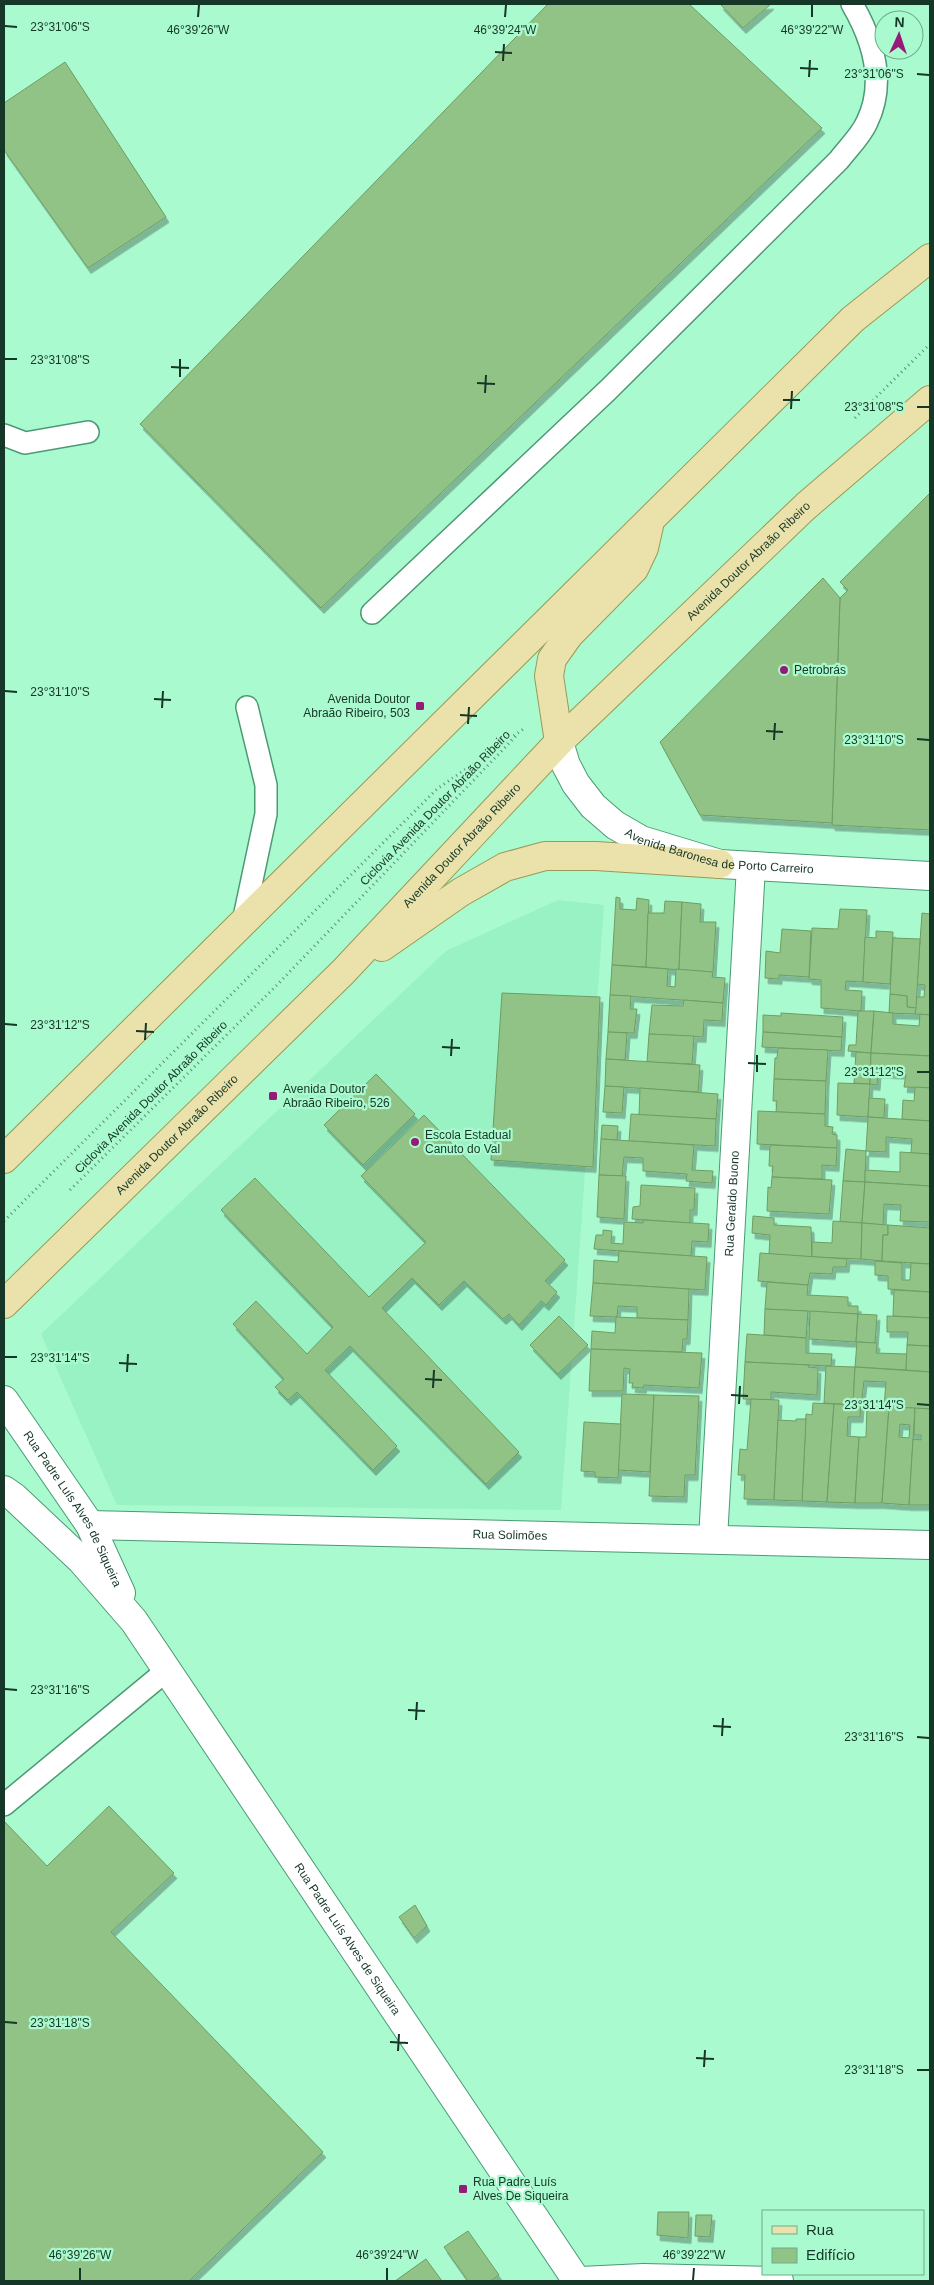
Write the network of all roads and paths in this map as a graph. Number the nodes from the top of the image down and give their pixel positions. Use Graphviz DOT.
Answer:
graph roads {
  1 [pos="852,4"];
  2 [pos="930,258"];
  3 [pos="930,400"];
  4 [pos="88,432"];
  5 [pos="4,435"];
  6 [pos="650,522"];
  7 [pos="372,613"];
  8 [pos="247,707"];
  9 [pos="558,742"];
  10 [pos="720,864"];
  11 [pos="751,866"];
  12 [pos="930,876"];
  13 [pos="243,922"];
  14 [pos="343,972"];
  15 [pos="4,1159"];
  16 [pos="67,1193"];
  17 [pos="4,1221"];
  18 [pos="4,1304"];
  19 [pos="4,1400"];
  20 [pos="4,1490"];
  21 [pos="90,1525"];
  22 [pos="713,1540"];
  23 [pos="930,1545"];
  24 [pos="134,1621"];
  25 [pos="166,1671"];
  26 [pos="4,1805"];
  27 [pos="579,2281"];
  28 [pos="779,2281"];
  1 -- 7 [label="lane"];
  2 -- 6 [label="main road"];
  3 -- 9 [label="main road, Avenida Doutor Abraão Ribeiro"];
  4 -- 5 [label="lane"];
  6 -- 9 [label="main road"];
  6 -- 13 [label="main road"];
  8 -- 13 [label="lane"];
  9 -- 10 [label="street, Avenida Baronesa de Porto Carreiro"];
  9 -- 14 [label="main road, Avenida Doutor Abraão Ribeiro"];
  10 -- 11 [label="street, Avenida Baronesa de Porto Carreiro"];
  10 -- 14 [label="main road"];
  11 -- 12 [label="street, Avenida Baronesa de Porto Carreiro"];
  11 -- 22 [label="street, Rua Geraldo Buono"];
  13 -- 15 [label="main road"];
  14 -- 18 [label="main road, Avenida Doutor Abraão Ribeiro"];
  16 -- 17 [label="path, Ciclovia Avenida Doutor Abraão Ribeiro"];
  19 -- 21 [label="street, Rua Padre Luís Alves de Siqueira"];
  20 -- 24 [label="street, Rua Padre Luís Alves de Siqueira"];
  21 -- 22 [label="street, Rua Solimões"];
  21 -- 24 [label="street, Rua Padre Luís Alves de Siqueira"];
  22 -- 23 [label="street, Rua Solimões"];
  24 -- 25 [label="street, Rua Padre Luís Alves de Siqueira"];
  25 -- 26 [label="lane"];
  25 -- 27 [label="street, Rua Padre Luís Alves de Siqueira"];
  27 -- 28 [label="street"];
}
